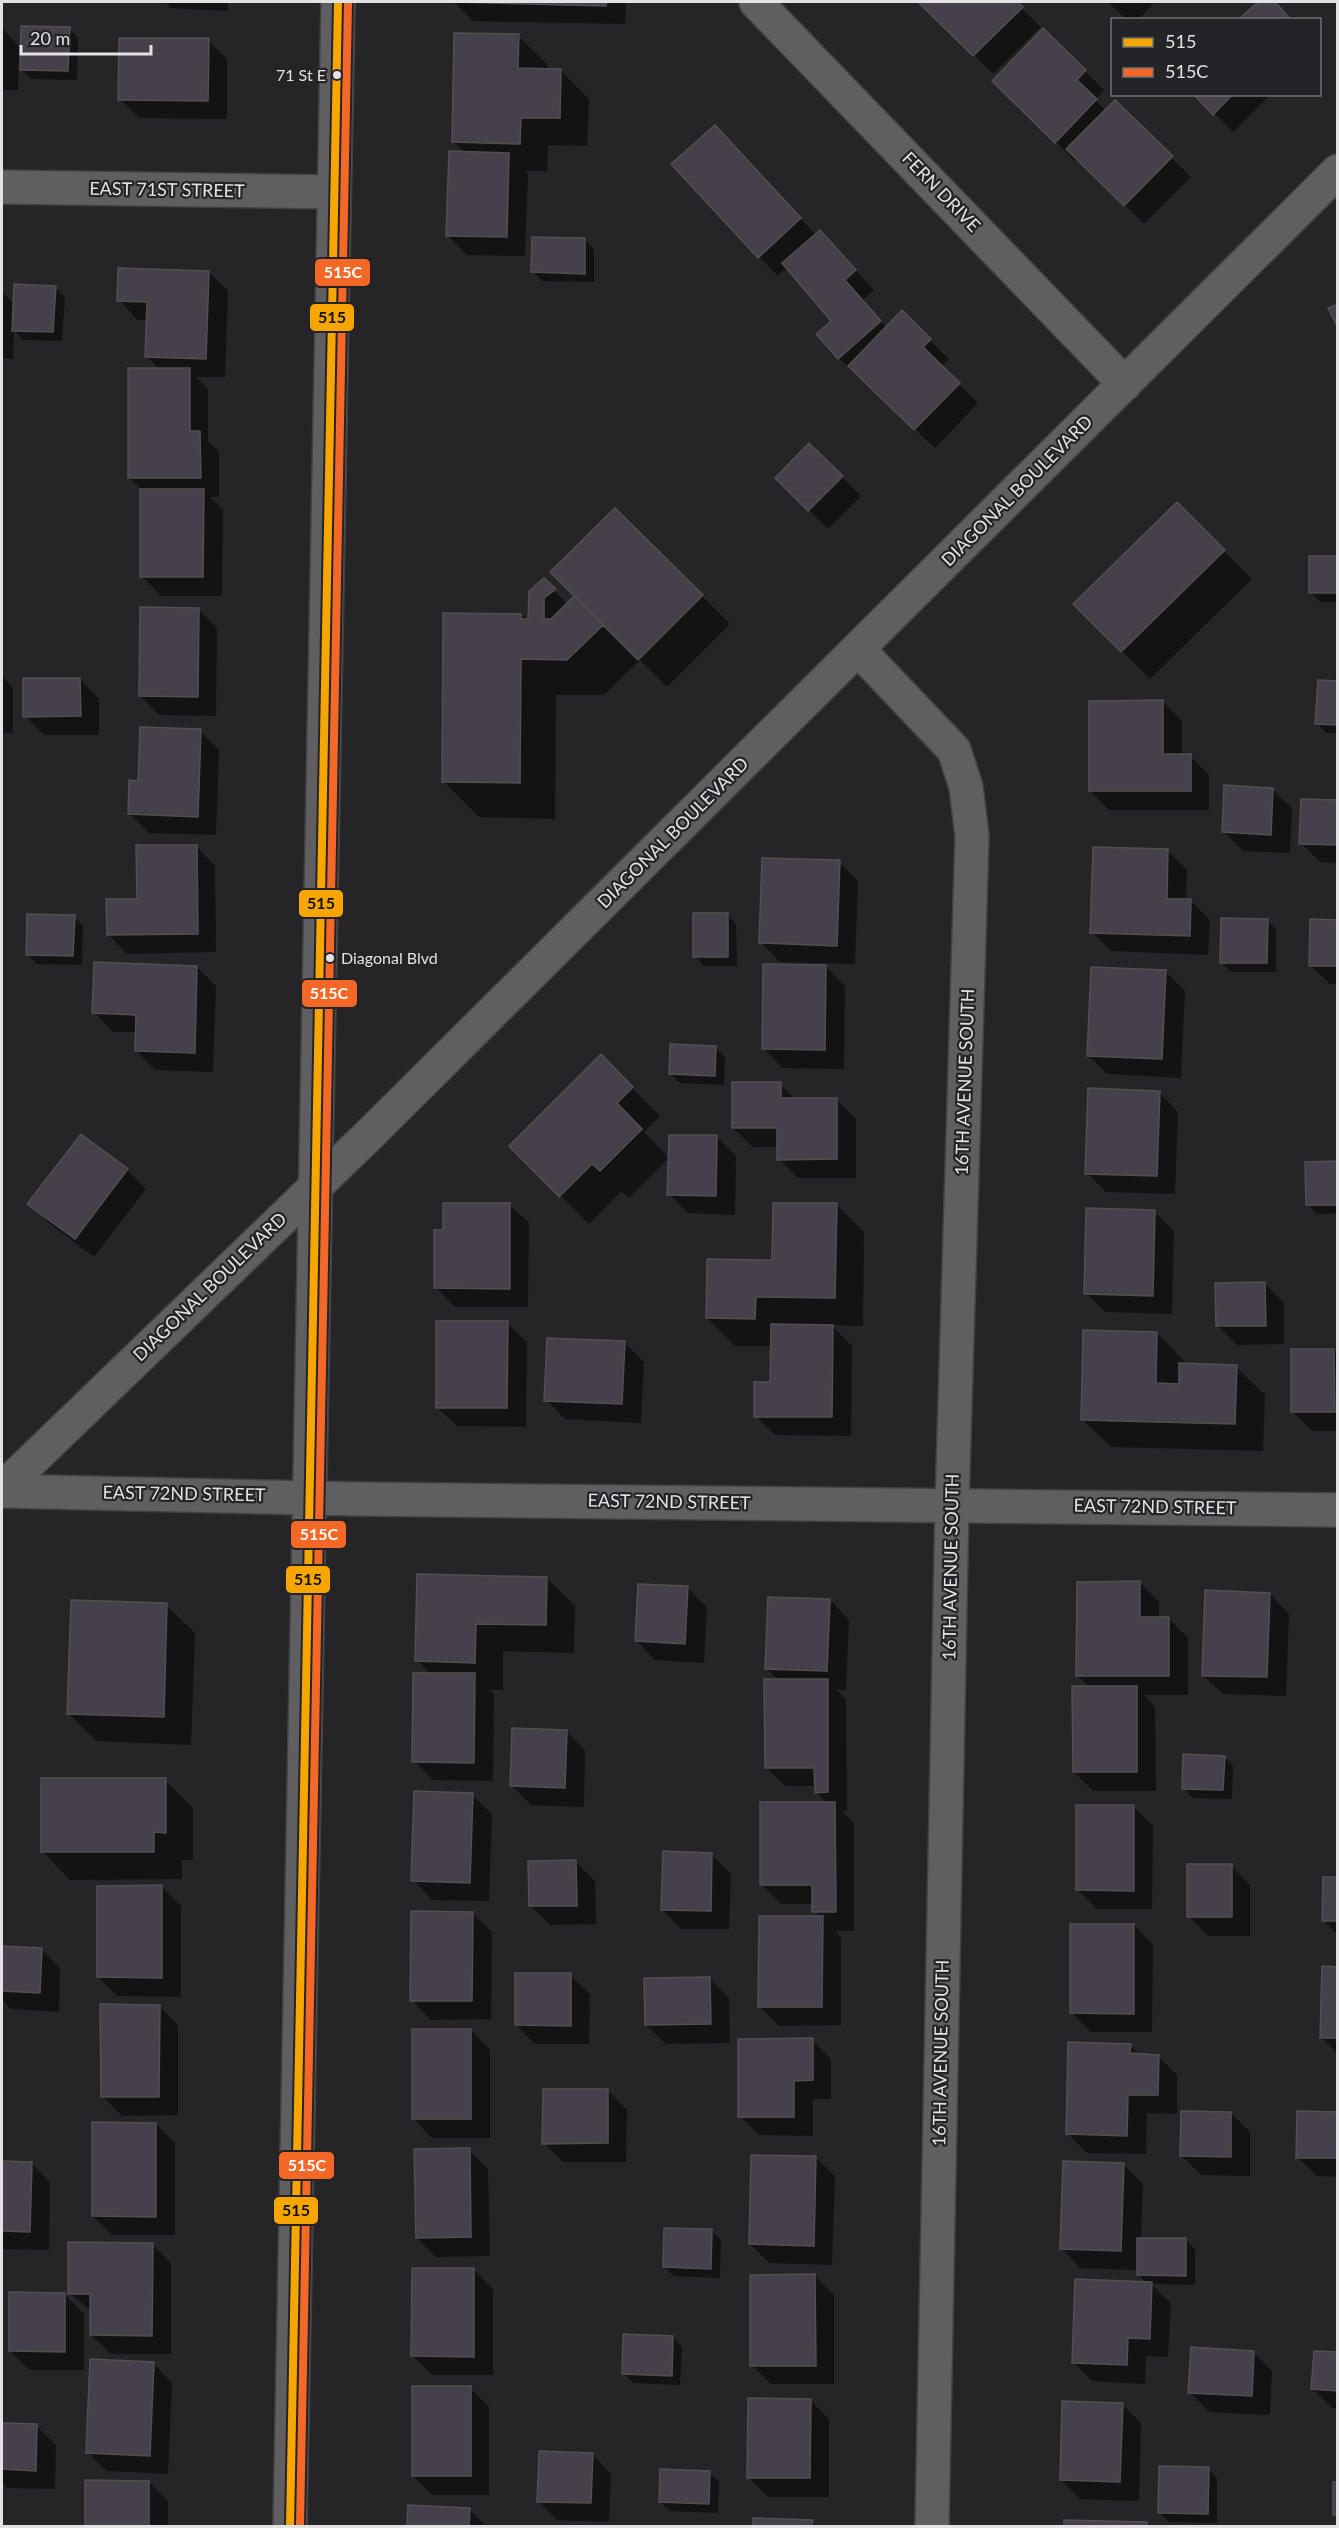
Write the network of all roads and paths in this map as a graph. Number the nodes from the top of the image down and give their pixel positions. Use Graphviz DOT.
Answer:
graph roads {
  1 [pos="338,2"];
  2 [pos="756,2"];
  3 [pos="1338,171"];
  4 [pos="2,187"];
  5 [pos="333,192"];
  6 [pos="1125,384"];
  7 [pos="858,650"];
  8 [pos="315,1185"];
  9 [pos="2,1490"];
  10 [pos="308,1496"];
  11 [pos="952,1504"];
  12 [pos="1338,1510"];
  13 [pos="290,2526"];
  14 [pos="932,2526"];
  1 -- 5 [label="street"];
  2 -- 6 [label="street, FERN DRIVE"];
  3 -- 6 [label="street, DIAGONAL BOULEVARD"];
  4 -- 5 [label="street, EAST 71ST STREET"];
  5 -- 8 [label="street"];
  6 -- 7 [label="street, DIAGONAL BOULEVARD"];
  7 -- 8 [label="street, DIAGONAL BOULEVARD"];
  7 -- 11 [label="street, 16TH AVENUE SOUTH"];
  8 -- 9 [label="street, DIAGONAL BOULEVARD"];
  8 -- 10 [label="street"];
  9 -- 10 [label="street, EAST 72ND STREET"];
  10 -- 11 [label="street, EAST 72ND STREET"];
  10 -- 13 [label="street"];
  11 -- 12 [label="street, EAST 72ND STREET"];
  11 -- 14 [label="street, 16TH AVENUE SOUTH"];
}
